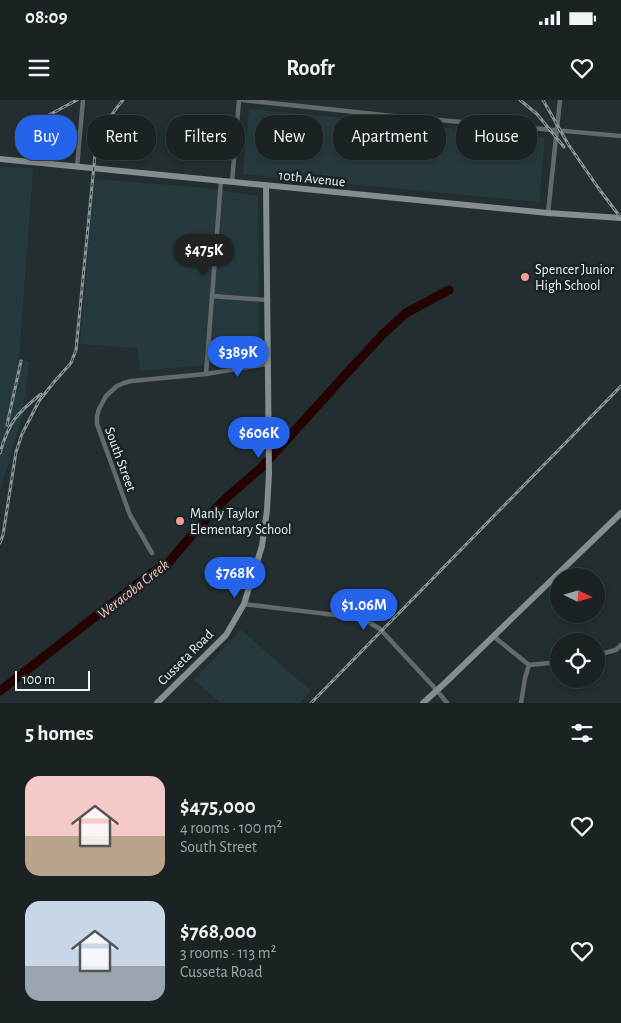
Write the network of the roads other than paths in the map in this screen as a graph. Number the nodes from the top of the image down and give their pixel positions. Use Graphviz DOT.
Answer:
graph roads {
  1 [pos="83,100"];
  2 [pos="241,100"];
  3 [pos="560,100"];
  4 [pos="557,130"];
  5 [pos="621,136"];
  6 [pos="0,159"];
  7 [pos="77,167"];
  8 [pos="221,181"];
  9 [pos="232,182"];
  10 [pos="266,186"];
  11 [pos="548,213"];
  12 [pos="621,218"];
  13 [pos="212,296"];
  14 [pos="267,300"];
  15 [pos="268,364"];
  16 [pos="206,374"];
  17 [pos="621,513"];
  18 [pos="152,553"];
  19 [pos="244,604"];
  20 [pos="493,636"];
  21 [pos="621,645"];
  22 [pos="605,653"];
  23 [pos="550,663"];
  24 [pos="529,665"];
  25 [pos="437,690"];
  26 [pos="157,703"];
  27 [pos="423,703"];
  28 [pos="447,703"];
  29 [pos="521,703"];
  1 -- 7 [label="street"];
  2 -- 4 [label="street"];
  2 -- 9 [label="street"];
  3 -- 4 [label="street"];
  4 -- 5 [label="street"];
  4 -- 11 [label="street"];
  6 -- 7 [label="main road, 10th Avenue"];
  7 -- 8 [label="main road, 10th Avenue"];
  8 -- 9 [label="main road, 10th Avenue"];
  8 -- 13 [label="street"];
  9 -- 10 [label="main road, 10th Avenue"];
  10 -- 11 [label="main road, 10th Avenue"];
  10 -- 14 [label="main road, Cusseta Road"];
  11 -- 12 [label="main road, 10th Avenue"];
  13 -- 14 [label="street"];
  13 -- 16 [label="street"];
  14 -- 15 [label="main road, Cusseta Road"];
  15 -- 16 [label="street, South Street"];
  15 -- 19 [label="main road, Cusseta Road"];
  16 -- 18 [label="street, South Street"];
  17 -- 20 [label="main road"];
  19 -- 25 [label="street"];
  19 -- 26 [label="main road, Cusseta Road"];
  20 -- 24 [label="street"];
  20 -- 25 [label="main road"];
  21 -- 22 [label="street"];
  23 -- 24 [label="street"];
  24 -- 29 [label="street"];
  25 -- 27 [label="main road"];
  25 -- 28 [label="street"];
}
